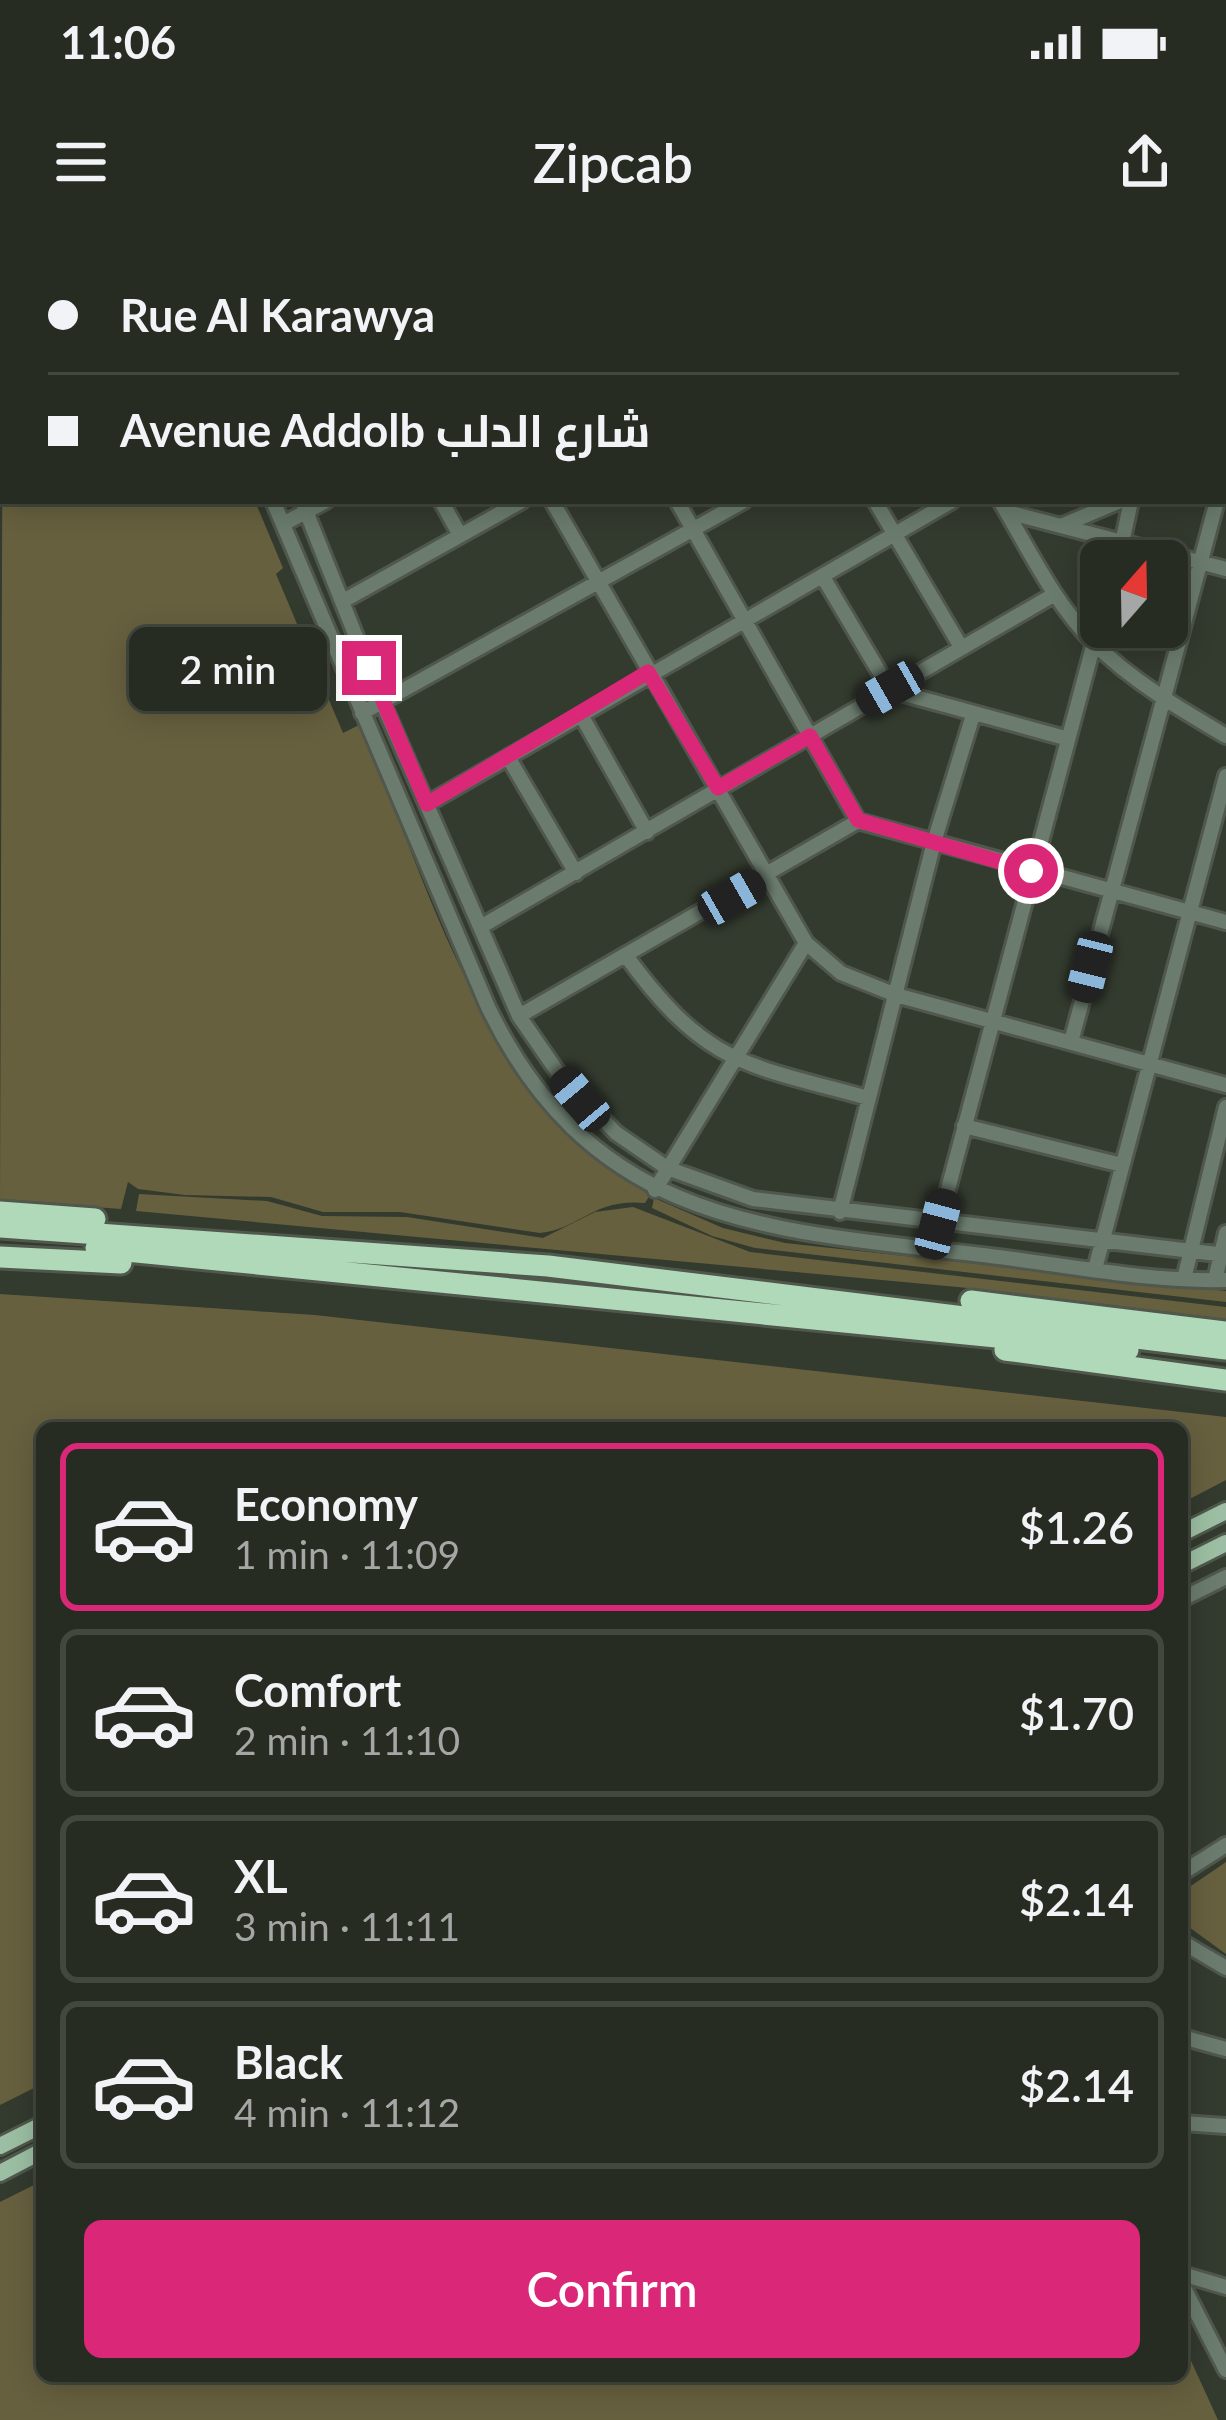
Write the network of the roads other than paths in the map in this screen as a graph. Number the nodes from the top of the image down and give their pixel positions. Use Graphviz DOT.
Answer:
graph roads {
  1 [pos="274,504"];
  2 [pos="443,504"];
  3 [pos="517,504"];
  4 [pos="554,504"];
  5 [pos="679,504"];
  6 [pos="739,504"];
  7 [pos="876,504"];
  8 [pos="947,504"];
  9 [pos="1113,504"];
  10 [pos="1130,504"];
  11 [pos="1216,504"];
  12 [pos="304,506"];
  13 [pos="1003,507"];
  14 [pos="283,524"];
  15 [pos="1061,526"];
  16 [pos="692,530"];
  17 [pos="460,535"];
  18 [pos="892,536"];
  19 [pos="1111,540"];
  20 [pos="1123,540"];
  21 [pos="1188,559"];
  22 [pos="1200,562"];
  23 [pos="1226,569"];
  24 [pos="823,577"];
  25 [pos="594,582"];
  26 [pos="1055,594"];
  27 [pos="343,601"];
  28 [pos="742,621"];
  29 [pos="1080,625"];
  30 [pos="961,647"];
  31 [pos="1092,648"];
  32 [pos="1100,648"];
  33 [pos="648,672"];
  34 [pos="890,689"];
  35 [pos="1160,697"];
  36 [pos="382,702"];
  37 [pos="362,713"];
  38 [pos="581,715"];
  39 [pos="973,715"];
  40 [pos="810,736"];
  41 [pos="1226,736"];
  42 [pos="1065,738"];
  43 [pos="508,757"];
  44 [pos="1226,776"];
  45 [pos="718,788"];
  46 [pos="427,804"];
  47 [pos="858,820"];
  48 [pos="647,832"];
  49 [pos="934,842"];
  50 [pos="1031,871"];
  51 [pos="576,873"];
  52 [pos="767,877"];
  53 [pos="1110,891"];
  54 [pos="1190,912"];
  55 [pos="1226,922"];
  56 [pos="482,926"];
  57 [pos="806,943"];
  58 [pos="627,957"];
  59 [pos="896,995"];
  60 [pos="519,1016"];
  61 [pos="990,1021"];
  62 [pos="1071,1042"];
  63 [pos="732,1060"];
  64 [pos="1149,1063"];
  65 [pos="1226,1085"];
  66 [pos="868,1098"];
  67 [pos="1226,1107"];
  68 [pos="964,1126"];
  69 [pos="1122,1165"];
  70 [pos="667,1168"];
  71 [pos="655,1190"];
  72 [pos="0,1212"];
  73 [pos="840,1212"];
  74 [pos="938,1224"];
  75 [pos="0,1227"];
  76 [pos="1226,1233"];
  77 [pos="0,1241"];
  78 [pos="1101,1244"];
  79 [pos="932,1249"];
  80 [pos="1190,1253"];
  81 [pos="1223,1255"];
  82 [pos="0,1257"];
  83 [pos="315,1258"];
  84 [pos="1095,1269"];
  85 [pos="1184,1279"];
  86 [pos="1220,1280"];
  87 [pos="804,1294"];
  88 [pos="797,1316"];
  89 [pos="1226,1332"];
  90 [pos="1226,1349"];
  91 [pos="1226,1364"];
  92 [pos="1226,1380"];
  93 [pos="1226,1511"];
  94 [pos="1188,1530"];
  95 [pos="1224,1551"];
  96 [pos="1188,1563"];
  97 [pos="1226,1577"];
  98 [pos="1188,1597"];
  99 [pos="1226,1845"];
  100 [pos="1188,1869"];
  101 [pos="1188,1946"];
  102 [pos="1226,1968"];
  103 [pos="1188,2039"];
  104 [pos="1226,2049"];
  105 [pos="1188,2123"];
  106 [pos="1226,2126"];
  107 [pos="36,2128"];
  108 [pos="0,2146"];
  109 [pos="36,2154"];
  110 [pos="0,2173"];
  111 [pos="1188,2276"];
  112 [pos="1226,2287"];
  113 [pos="1188,2296"];
  114 [pos="1226,2370"];
  1 -- 14 [label="street"];
  2 -- 17 [label="street"];
  3 -- 17 [label="street"];
  4 -- 25 [label="street"];
  5 -- 16 [label="street"];
  6 -- 16 [label="street"];
  7 -- 18 [label="street"];
  8 -- 18 [label="street"];
  9 -- 15 [label="street"];
  10 -- 20 [label="street"];
  11 -- 22 [label="street"];
  12 -- 14 [label="street"];
  12 -- 27 [label="street"];
  13 -- 15 [label="street"];
  13 -- 26 [label="street"];
  14 -- 37 [label="street"];
  15 -- 19 [label="street"];
  16 -- 25 [label="street"];
  16 -- 28 [label="street"];
  17 -- 27 [label="street"];
  18 -- 24 [label="street"];
  18 -- 30 [label="street"];
  21 -- 22 [label="street"];
  22 -- 23 [label="street"];
  22 -- 35 [label="street"];
  24 -- 28 [label="street"];
  24 -- 34 [label="street"];
  25 -- 33 [label="street"];
  25 -- 36 [label="street"];
  26 -- 29 [label="street"];
  26 -- 30 [label="street"];
  27 -- 36 [label="street"];
  28 -- 33 [label="street"];
  28 -- 40 [label="street"];
  30 -- 34 [label="street"];
  31 -- 42 [label="street"];
  32 -- 35 [label="street"];
  33 -- 38 [label="street"];
  33 -- 45 [label="street"];
  34 -- 39 [label="street"];
  34 -- 40 [label="street"];
  35 -- 41 [label="street"];
  35 -- 53 [label="street"];
  36 -- 37 [label="street"];
  36 -- 46 [label="street"];
  37 -- 71 [label="street"];
  38 -- 43 [label="street"];
  38 -- 48 [label="street"];
  39 -- 42 [label="street"];
  39 -- 49 [label="street"];
  40 -- 45 [label="street"];
  40 -- 47 [label="street"];
  42 -- 50 [label="street"];
  43 -- 46 [label="street"];
  43 -- 51 [label="street"];
  44 -- 54 [label="street"];
  45 -- 48 [label="street"];
  45 -- 52 [label="street"];
  46 -- 56 [label="street"];
  47 -- 49 [label="street"];
  47 -- 52 [label="street"];
  48 -- 51 [label="street"];
  49 -- 50 [label="street"];
  49 -- 59 [label="street"];
  50 -- 53 [label="street"];
  50 -- 61 [label="street"];
  51 -- 56 [label="street"];
  52 -- 57 [label="street"];
  52 -- 58 [label="street"];
  53 -- 54 [label="street"];
  53 -- 62 [label="street"];
  54 -- 55 [label="street"];
  54 -- 64 [label="street"];
  56 -- 60 [label="street"];
  57 -- 59 [label="street"];
  57 -- 63 [label="street"];
  58 -- 60 [label="street"];
  58 -- 63 [label="street"];
  59 -- 61 [label="street"];
  59 -- 66 [label="street"];
  60 -- 70 [label="street"];
  61 -- 62 [label="street"];
  61 -- 68 [label="street"];
  62 -- 64 [label="street"];
  63 -- 66 [label="street"];
  63 -- 70 [label="street"];
  64 -- 65 [label="street"];
  64 -- 69 [label="street"];
  66 -- 73 [label="street"];
  67 -- 80 [label="street"];
  68 -- 69 [label="street"];
  68 -- 74 [label="street"];
  69 -- 78 [label="street"];
  70 -- 71 [label="street"];
  70 -- 73 [label="street"];
  71 -- 79 [label="street"];
  72 -- 83 [label="highway"];
  73 -- 74 [label="street"];
  74 -- 78 [label="street"];
  74 -- 79 [label="street"];
  75 -- 83 [label="highway"];
  76 -- 81 [label="street"];
  77 -- 83 [label="highway"];
  78 -- 80 [label="street"];
  78 -- 84 [label="street"];
  79 -- 84 [label="street"];
  80 -- 81 [label="street"];
  80 -- 85 [label="street"];
  81 -- 86 [label="street"];
  82 -- 83 [label="highway"];
  83 -- 87 [label="highway"];
  83 -- 88 [label="highway"];
  84 -- 85 [label="street"];
  85 -- 86 [label="street"];
  87 -- 89 [label="highway"];
  87 -- 90 [label="highway"];
  88 -- 91 [label="highway"];
  88 -- 92 [label="highway"];
  93 -- 94 [label="main road"];
  95 -- 96 [label="main road"];
  97 -- 98 [label="street"];
  99 -- 100 [label="street"];
  101 -- 102 [label="street"];
  103 -- 104 [label="street"];
  105 -- 106 [label="street"];
  107 -- 108 [label="main road"];
  109 -- 110 [label="main road"];
  111 -- 112 [label="street"];
  113 -- 114 [label="street"];
}
